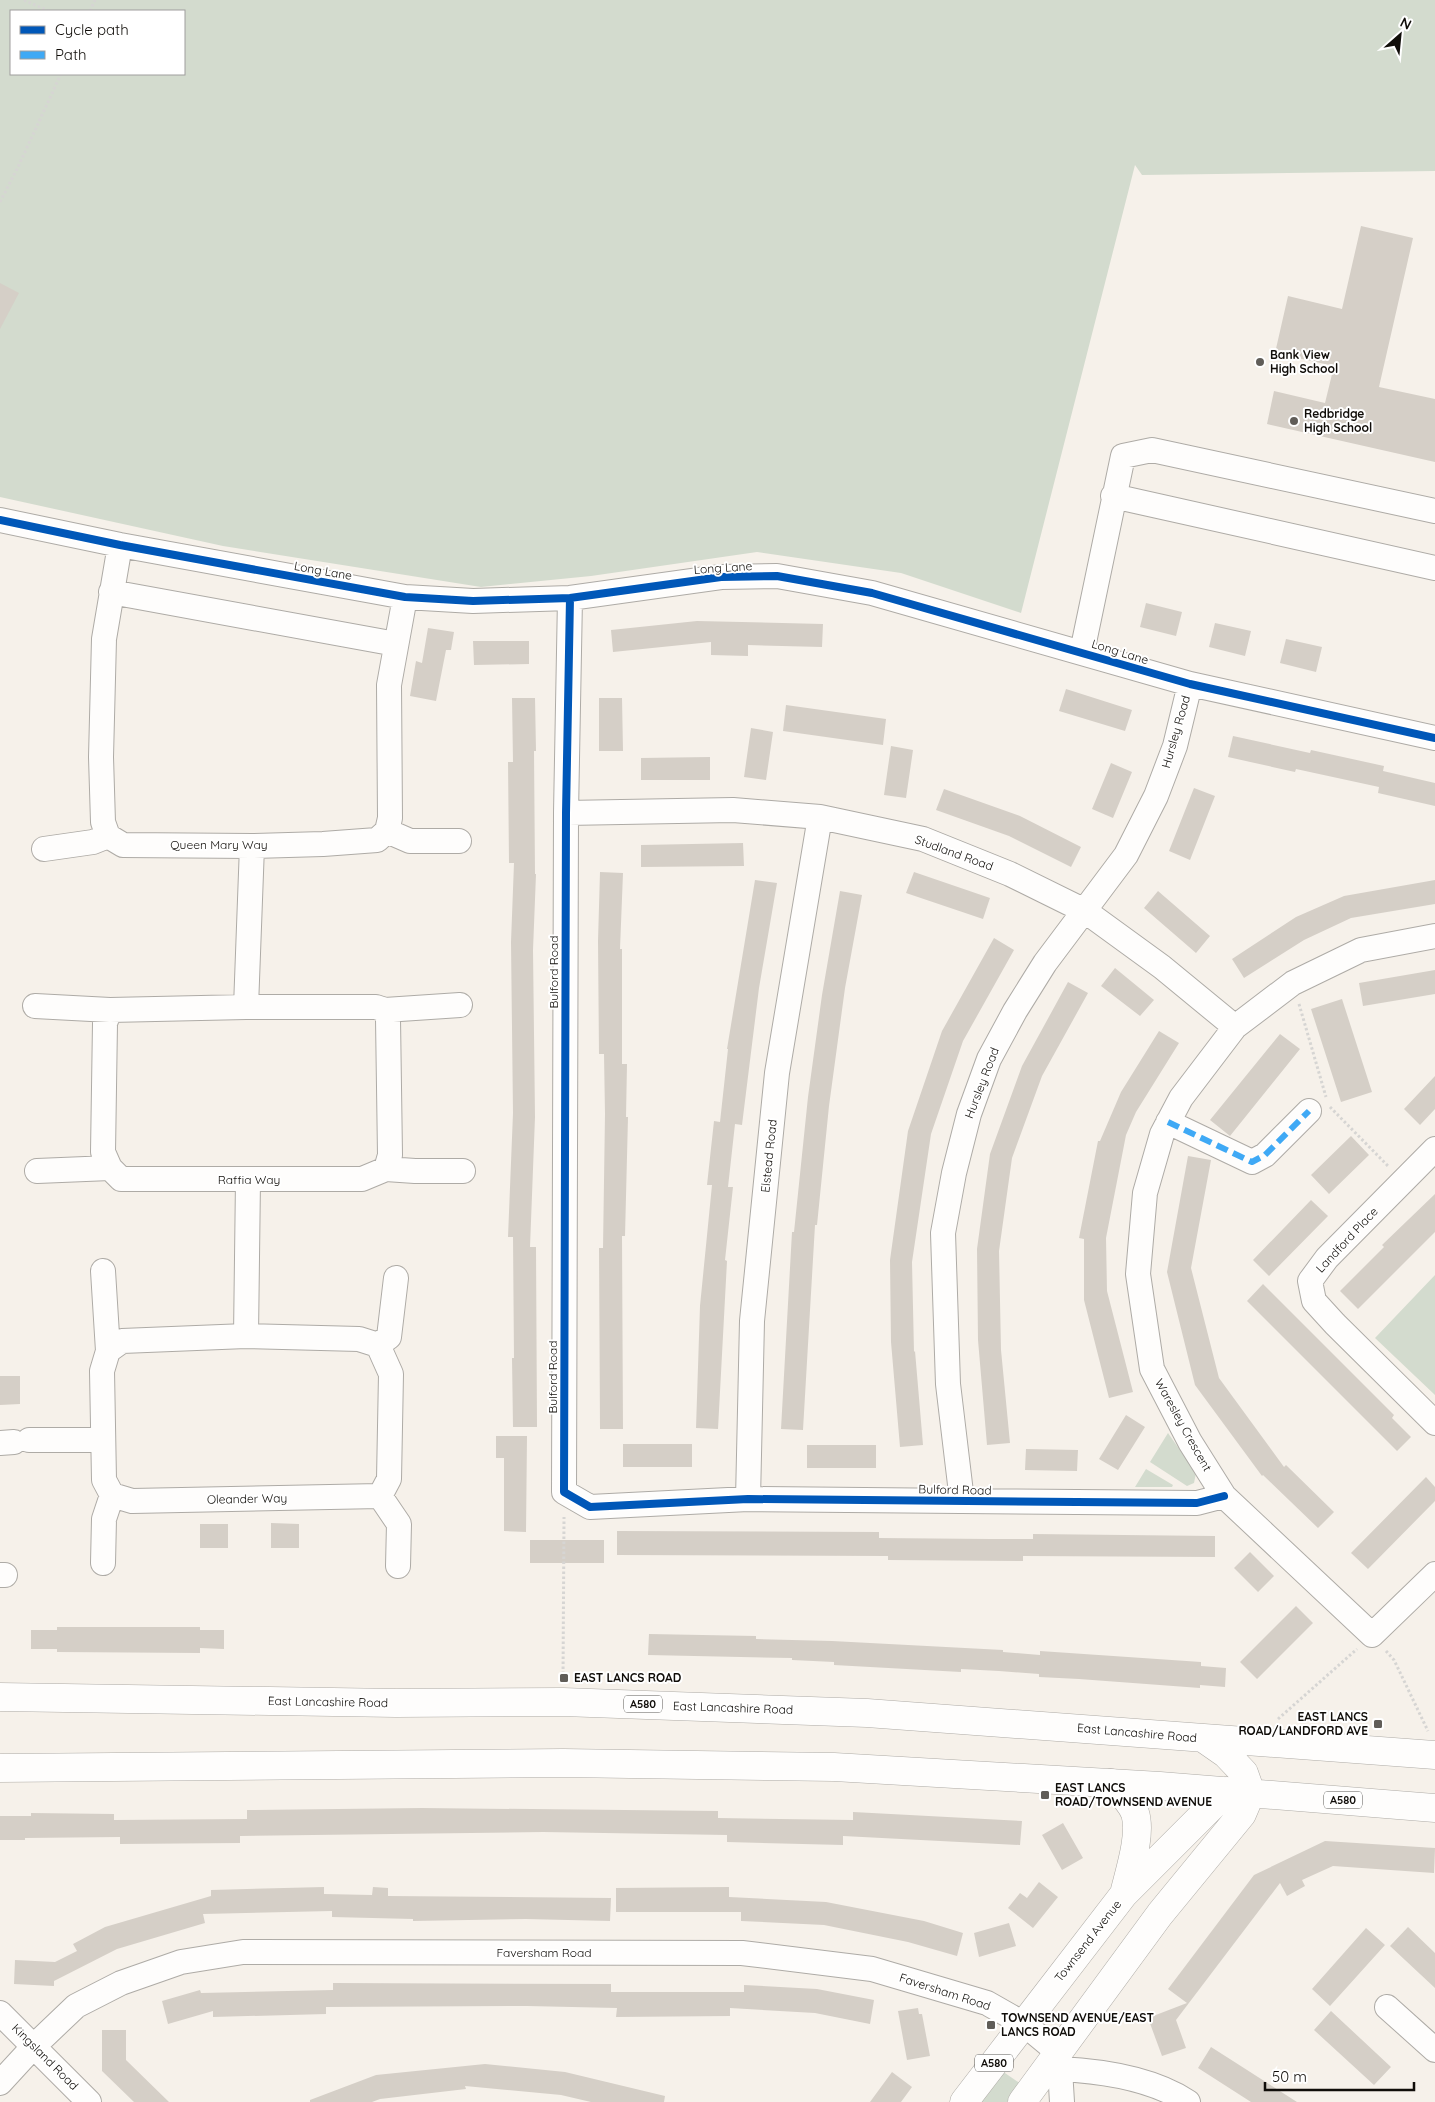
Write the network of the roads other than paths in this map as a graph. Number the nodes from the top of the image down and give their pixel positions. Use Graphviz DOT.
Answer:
graph roads {
  1 [pos="1113,496"];
  2 [pos="1435,510"];
  3 [pos="0,520"];
  4 [pos="120,545"];
  5 [pos="1435,568"];
  6 [pos="111,592"];
  7 [pos="404,597"];
  8 [pos="570,598"];
  9 [pos="396,644"];
  10 [pos="1082,652"];
  11 [pos="1190,684"];
  12 [pos="1435,738"];
  13 [pos="566,813"];
  14 [pos="820,817"];
  15 [pos="387,831"];
  16 [pos="108,836"];
  17 [pos="459,841"];
  18 [pos="252,846"];
  19 [pos="44,849"];
  20 [pos="1085,911"];
  21 [pos="1435,936"];
  22 [pos="460,1005"];
  23 [pos="35,1006"];
  24 [pos="246,1007"];
  25 [pos="110,1010"];
  26 [pos="385,1010"];
  27 [pos="1235,1027"];
  28 [pos="1309,1110"];
  29 [pos="1168,1122"];
  30 [pos="1435,1149"];
  31 [pos="110,1168"];
  32 [pos="386,1169"];
  33 [pos="37,1171"];
  34 [pos="463,1171"];
  35 [pos="248,1180"];
  36 [pos="104,1271"];
  37 [pos="396,1278"];
  38 [pos="246,1336"];
  39 [pos="378,1345"];
  40 [pos="108,1351"];
  41 [pos="1435,1422"];
  42 [pos="102,1440"];
  43 [pos="14,1442"];
  44 [pos="112,1495"];
  45 [pos="380,1496"];
  46 [pos="1224,1496"];
  47 [pos="748,1498"];
  48 [pos="962,1501"];
  49 [pos="104,1563"];
  50 [pos="398,1566"];
  51 [pos="1435,1574"];
  52 [pos="0,1697"];
  53 [pos="1203,1738"];
  54 [pos="1284,1744"];
  55 [pos="1433,1746"];
  56 [pos="0,1768"];
  57 [pos="1111,1783"];
  58 [pos="1241,1786"];
  59 [pos="1435,1808"];
  60 [pos="1124,1894"];
  61 [pos="1387,2007"];
  62 [pos="0,2012"];
  63 [pos="1024,2024"];
  64 [pos="34,2046"];
  65 [pos="1435,2050"];
  66 [pos="1059,2061"];
  67 [pos="0,2082"];
  68 [pos="89,2102"];
  69 [pos="964,2102"];
  70 [pos="1022,2102"];
  71 [pos="1062,2102"];
  72 [pos="1188,2102"];
  1 -- 2 [label="street"];
  1 -- 5 [label="street"];
  1 -- 10 [label="street"];
  3 -- 4 [label="street, Long Lane"];
  4 -- 6 [label="street"];
  4 -- 7 [label="street, Long Lane"];
  6 -- 9 [label="street"];
  6 -- 16 [label="street"];
  7 -- 8 [label="street, Long Lane"];
  7 -- 9 [label="street"];
  8 -- 10 [label="street, Long Lane"];
  8 -- 13 [label="street, Bulford Road"];
  9 -- 15 [label="street"];
  10 -- 11 [label="street, Long Lane"];
  11 -- 12 [label="street, Long Lane"];
  11 -- 20 [label="street, Hursley Road"];
  13 -- 14 [label="street, Studland Road"];
  13 -- 47 [label="street, Bulford Road"];
  14 -- 20 [label="street, Studland Road"];
  14 -- 47 [label="street, Elstead Road"];
  15 -- 17 [label="street"];
  15 -- 18 [label="street, Queen Mary Way"];
  16 -- 18 [label="street, Queen Mary Way"];
  16 -- 19 [label="street"];
  18 -- 24 [label="street"];
  20 -- 27 [label="street, Studland Road"];
  20 -- 48 [label="street, Hursley Road"];
  21 -- 27 [label="street, Waresley Crescent"];
  22 -- 26 [label="street"];
  23 -- 25 [label="street"];
  24 -- 25 [label="street"];
  24 -- 26 [label="street"];
  25 -- 31 [label="street"];
  26 -- 32 [label="street"];
  27 -- 29 [label="street, Waresley Crescent"];
  28 -- 29 [label="street"];
  29 -- 46 [label="street, Waresley Crescent"];
  30 -- 41 [label="street, Landford Place"];
  31 -- 33 [label="street"];
  31 -- 35 [label="street, Raffia Way"];
  32 -- 34 [label="street"];
  32 -- 35 [label="street, Raffia Way"];
  35 -- 38 [label="street"];
  36 -- 40 [label="street"];
  37 -- 39 [label="street"];
  38 -- 39 [label="street"];
  38 -- 40 [label="street"];
  39 -- 45 [label="street"];
  40 -- 42 [label="street"];
  42 -- 43 [label="street"];
  42 -- 44 [label="street"];
  44 -- 45 [label="street, Oleander Way"];
  44 -- 49 [label="street"];
  45 -- 50 [label="street"];
  46 -- 48 [label="street, Bulford Road"];
  46 -- 51 [label="street, Waresley Crescent"];
  47 -- 48 [label="street, Bulford Road"];
  52 -- 53 [label="main road, East Lancashire Road / A580"];
  53 -- 54 [label="main road, East Lancashire Road / A580"];
  53 -- 58 [label="main road"];
  54 -- 55 [label="main road, East Lancashire Road / A580"];
  54 -- 58 [label="main road, A580"];
  56 -- 57 [label="main road, A580"];
  57 -- 58 [label="main road, A580"];
  57 -- 60 [label="main road"];
  58 -- 59 [label="main road, A580"];
  58 -- 60 [label="main road, Townsend Avenue / A580"];
  58 -- 66 [label="main road, A580"];
  60 -- 63 [label="main road, Townsend Avenue / A580"];
  61 -- 65 [label="street"];
  62 -- 64 [label="street, Kingsland Road"];
  63 -- 64 [label="street, Faversham Road"];
  63 -- 66 [label="street, Faversham Road"];
  63 -- 69 [label="main road, Townsend Avenue / A580"];
  64 -- 67 [label="street, Faversham Road"];
  64 -- 68 [label="street, Kingsland Road"];
  66 -- 70 [label="main road, A580"];
  66 -- 71 [label="street"];
  66 -- 72 [label="street"];
}
